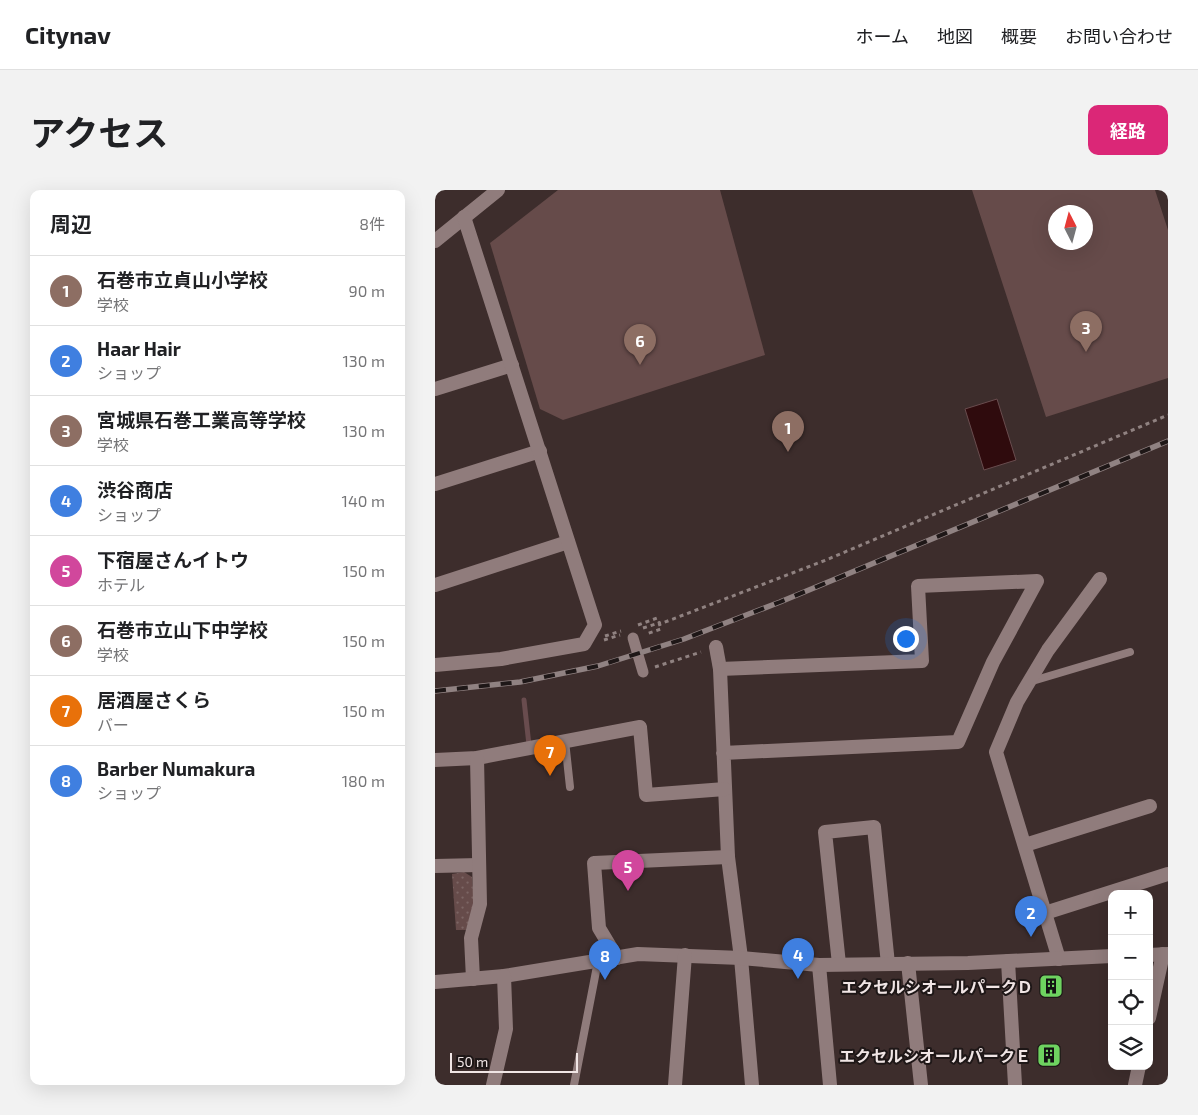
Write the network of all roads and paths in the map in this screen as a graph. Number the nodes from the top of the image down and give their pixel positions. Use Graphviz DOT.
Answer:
graph roads {
  1 [pos="498,190"];
  2 [pos="465,217"];
  3 [pos="435,241"];
  4 [pos="512,365"];
  5 [pos="435,389"];
  6 [pos="1168,415"];
  7 [pos="539,451"];
  8 [pos="435,484"];
  9 [pos="569,542"];
  10 [pos="1101,580"];
  11 [pos="435,585"];
  12 [pos="621,631"];
  13 [pos="632,633"];
  14 [pos="604,640"];
  15 [pos="716,647"];
  16 [pos="1130,652"];
  17 [pos="435,665"];
  18 [pos="719,670"];
  19 [pos="643,672"];
  20 [pos="1028,682"];
  21 [pos="565,741"];
  22 [pos="723,753"];
  23 [pos="477,758"];
  24 [pos="435,760"];
  25 [pos="570,787"];
  26 [pos="725,789"];
  27 [pos="1150,806"];
  28 [pos="1025,845"];
  29 [pos="728,857"];
  30 [pos="479,865"];
  31 [pos="435,866"];
  32 [pos="1168,874"];
  33 [pos="1045,913"];
  34 [pos="1160,954"];
  35 [pos="685,955"];
  36 [pos="1108,956"];
  37 [pos="617,958"];
  38 [pos="741,958"];
  39 [pos="1059,959"];
  40 [pos="598,961"];
  41 [pos="1008,961"];
  42 [pos="839,964"];
  43 [pos="888,964"];
  44 [pos="908,964"];
  45 [pos="819,965"];
  46 [pos="504,976"];
  47 [pos="473,978"];
  48 [pos="435,982"];
  49 [pos="1153,995"];
  50 [pos="1138,1070"];
  51 [pos="493,1085"];
  52 [pos="574,1085"];
  53 [pos="675,1085"];
  54 [pos="752,1085"];
  55 [pos="830,1085"];
  56 [pos="921,1085"];
  57 [pos="1015,1085"];
  58 [pos="1135,1085"];
  1 -- 2 [label="street"];
  2 -- 3 [label="street"];
  2 -- 4 [label="street"];
  4 -- 5 [label="street"];
  4 -- 7 [label="street"];
  6 -- 13 [label="path"];
  7 -- 8 [label="street"];
  7 -- 9 [label="street"];
  9 -- 11 [label="street"];
  9 -- 17 [label="street"];
  10 -- 20 [label="street"];
  12 -- 14 [label="path"];
  13 -- 19 [label="street"];
  15 -- 18 [label="street"];
  15 -- 19 [label="path"];
  16 -- 20 [label="lane"];
  18 -- 22 [label="street"];
  18 -- 22 [label="street"];
  20 -- 28 [label="street"];
  21 -- 23 [label="street"];
  21 -- 25 [label="lane"];
  21 -- 26 [label="street"];
  22 -- 26 [label="street"];
  23 -- 24 [label="street"];
  23 -- 30 [label="street"];
  26 -- 29 [label="street"];
  27 -- 28 [label="street"];
  28 -- 33 [label="street"];
  29 -- 37 [label="street"];
  29 -- 38 [label="street"];
  30 -- 31 [label="street"];
  30 -- 47 [label="street"];
  32 -- 33 [label="street"];
  33 -- 39 [label="street"];
  34 -- 49 [label="street"];
  35 -- 37 [label="street"];
  35 -- 38 [label="street"];
  35 -- 53 [label="street"];
  36 -- 39 [label="street"];
  37 -- 40 [label="street"];
  38 -- 45 [label="street"];
  38 -- 54 [label="street"];
  39 -- 41 [label="street"];
  40 -- 46 [label="street"];
  40 -- 52 [label="lane"];
  41 -- 44 [label="street"];
  41 -- 57 [label="street"];
  42 -- 43 [label="street"];
  42 -- 43 [label="street"];
  42 -- 45 [label="street"];
  43 -- 44 [label="street"];
  44 -- 56 [label="street"];
  45 -- 55 [label="street"];
  46 -- 47 [label="street"];
  46 -- 51 [label="street"];
  47 -- 48 [label="street"];
  50 -- 58 [label="street"];
}
